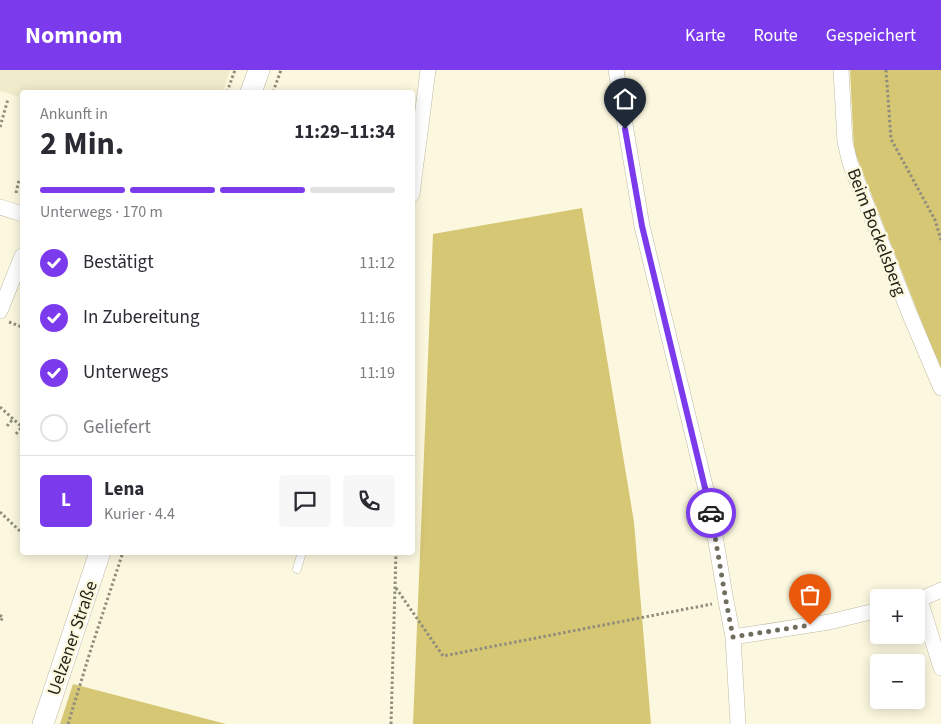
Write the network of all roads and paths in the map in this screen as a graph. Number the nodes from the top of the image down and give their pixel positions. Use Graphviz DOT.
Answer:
graph roads {
  1 [pos="235,70"];
  2 [pos="259,70"];
  3 [pos="281,70"];
  4 [pos="428,70"];
  5 [pos="616,70"];
  6 [pos="841,70"];
  7 [pos="886,70"];
  8 [pos="228,90"];
  9 [pos="252,90"];
  10 [pos="274,90"];
  11 [pos="8,99"];
  12 [pos="0,127"];
  13 [pos="415,171"];
  14 [pos="19,180"];
  15 [pos="16,193"];
  16 [pos="0,207"];
  17 [pos="20,213"];
  18 [pos="941,240"];
  19 [pos="20,263"];
  20 [pos="4,317"];
  21 [pos="20,327"];
  22 [pos="941,388"];
  23 [pos="0,407"];
  24 [pos="4,411"];
  25 [pos="0,415"];
  26 [pos="13,419"];
  27 [pos="20,425"];
  28 [pos="7,426"];
  29 [pos="20,429"];
  30 [pos="16,434"];
  31 [pos="0,512"];
  32 [pos="4,516"];
  33 [pos="1,520"];
  34 [pos="13,524"];
  35 [pos="10,528"];
  36 [pos="20,530"];
  37 [pos="99,555"];
  38 [pos="122,555"];
  39 [pos="301,555"];
  40 [pos="396,555"];
  41 [pos="297,569"];
  42 [pos="396,588"];
  43 [pos="941,590"];
  44 [pos="925,597"];
  45 [pos="726,601"];
  46 [pos="870,612"];
  47 [pos="0,615"];
  48 [pos="925,621"];
  49 [pos="0,622"];
  50 [pos="733,637"];
  51 [pos="941,668"];
  52 [pos="43,724"];
  53 [pos="68,724"];
  54 [pos="391,724"];
  55 [pos="738,724"];
  1 -- 8 [label="path"];
  2 -- 9 [label="main road"];
  3 -- 10 [label="path"];
  4 -- 13 [label="street"];
  5 -- 45 [label="street"];
  6 -- 22 [label="street, Beim Bockelsberg"];
  7 -- 18 [label="path"];
  11 -- 12 [label="path"];
  14 -- 15 [label="path"];
  16 -- 17 [label="street"];
  19 -- 20 [label="street"];
  20 -- 21 [label="path"];
  23 -- 24 [label="path"];
  24 -- 25 [label="path"];
  24 -- 26 [label="path"];
  26 -- 27 [label="path"];
  26 -- 28 [label="path"];
  29 -- 30 [label="path"];
  31 -- 32 [label="path"];
  32 -- 33 [label="path"];
  32 -- 34 [label="path"];
  34 -- 35 [label="path"];
  34 -- 36 [label="path"];
  37 -- 52 [label="main road, Uelzener Straße"];
  38 -- 53 [label="path"];
  39 -- 41 [label="lane"];
  40 -- 42 [label="path"];
  42 -- 45 [label="path"];
  42 -- 54 [label="path"];
  43 -- 44 [label="street"];
  45 -- 50 [label="street"];
  46 -- 50 [label="street"];
  47 -- 49 [label="path"];
  48 -- 51 [label="street"];
  50 -- 55 [label="street"];
}
